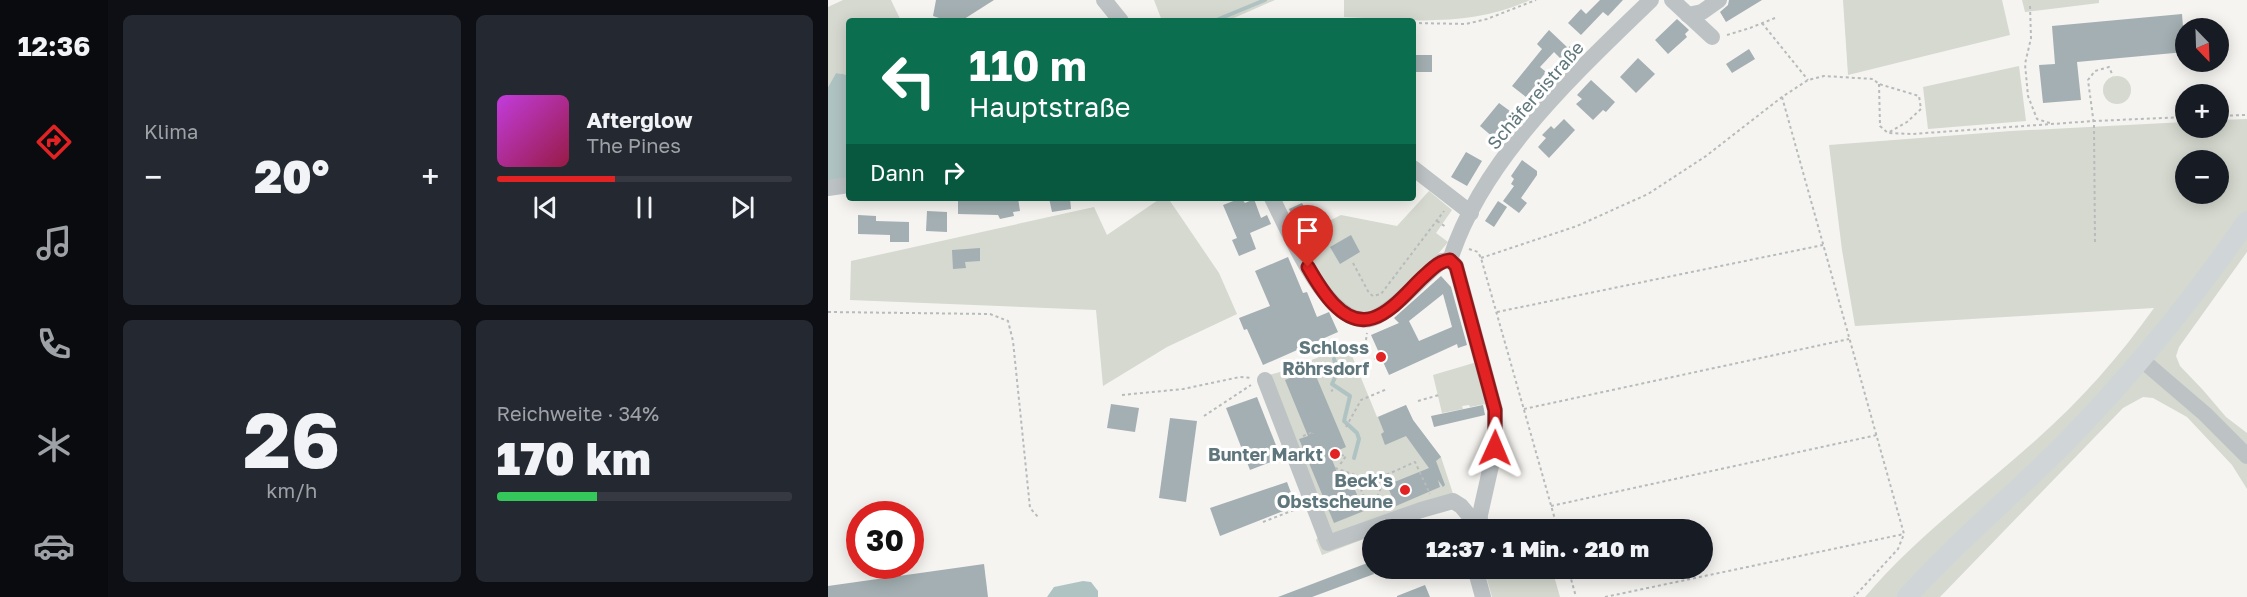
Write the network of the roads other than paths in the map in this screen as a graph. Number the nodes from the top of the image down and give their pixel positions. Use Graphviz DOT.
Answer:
graph roads {
  1 [pos="1104,0"];
  2 [pos="1652,0"];
  3 [pos="1671,0"];
  4 [pos="1719,0"];
  5 [pos="1688,15"];
  6 [pos="1119,18"];
  7 [pos="1712,37"];
  8 [pos="1416,170"];
  9 [pos="846,185"];
  10 [pos="828,188"];
  11 [pos="1274,201"];
  12 [pos="1471,213"];
  13 [pos="2247,221"];
  14 [pos="1450,260"];
  15 [pos="2142,360"];
  16 [pos="1265,380"];
  17 [pos="2247,456"];
  18 [pos="1396,519"];
  19 [pos="1472,519"];
  20 [pos="1479,519"];
  21 [pos="1362,531"];
  22 [pos="1478,579"];
  23 [pos="1483,597"];
  24 [pos="1907,597"];
  1 -- 6 [label="street"];
  2 -- 12 [label="street, Schäfereistraße"];
  3 -- 5 [label="street"];
  4 -- 5 [label="street"];
  5 -- 7 [label="street"];
  8 -- 12 [label="street"];
  9 -- 10 [label="street"];
  11 -- 14 [label="street"];
  12 -- 14 [label="street, Schäfereistraße"];
  13 -- 15 [label="main road"];
  14 -- 20 [label="street"];
  15 -- 17 [label="street"];
  15 -- 24 [label="main road"];
  16 -- 21 [label="street"];
  18 -- 19 [label="street"];
  22 -- 23 [label="street"];
}
